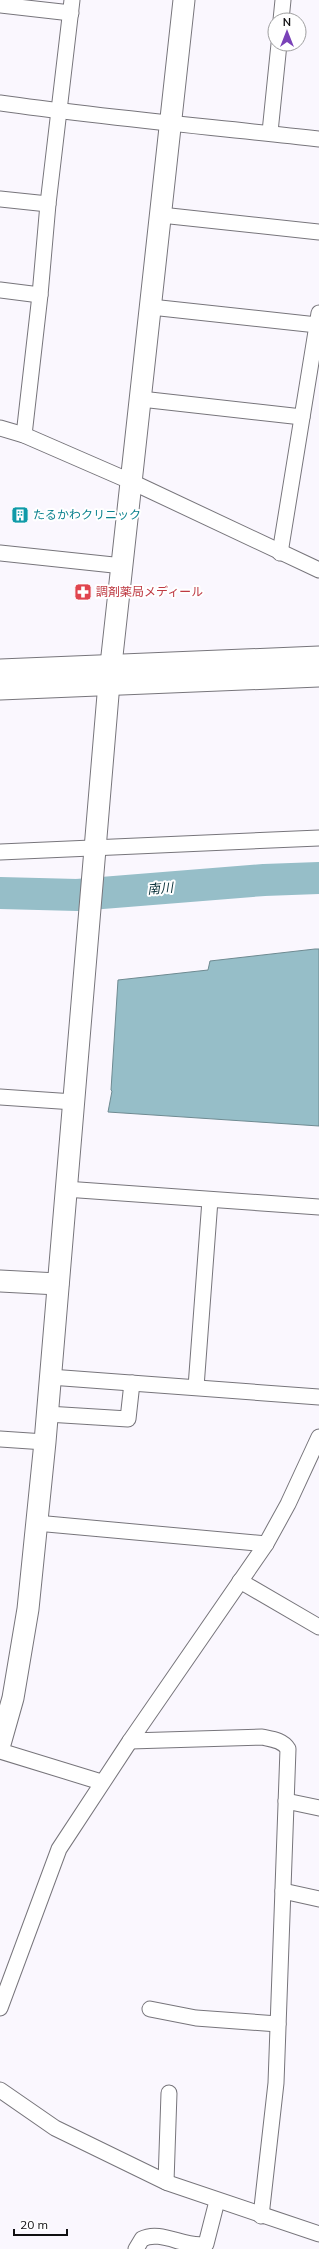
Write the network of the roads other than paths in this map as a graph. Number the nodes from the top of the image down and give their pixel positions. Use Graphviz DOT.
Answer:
graph roads {
  1 [pos="184,0"];
  2 [pos="284,0"];
  3 [pos="0,5"];
  4 [pos="72,6"];
  5 [pos="282,12"];
  6 [pos="278,52"];
  7 [pos="0,103"];
  8 [pos="60,111"];
  9 [pos="170,122"];
  10 [pos="270,132"];
  11 [pos="319,138"];
  12 [pos="0,199"];
  13 [pos="48,204"];
  14 [pos="161,215"];
  15 [pos="319,232"];
  16 [pos="0,290"];
  17 [pos="40,294"];
  18 [pos="151,307"];
  19 [pos="318,319"];
  20 [pos="141,400"];
  21 [pos="302,417"];
  22 [pos="0,428"];
  23 [pos="24,435"];
  24 [pos="132,482"];
  25 [pos="0,553"];
  26 [pos="280,553"];
  27 [pos="122,566"];
  28 [pos="319,570"];
  29 [pos="319,657"];
  30 [pos="0,670"];
  31 [pos="110,674"];
  32 [pos="319,676"];
  33 [pos="0,689"];
  34 [pos="319,838"];
  35 [pos="0,852"];
  36 [pos="94,852"];
  37 [pos="0,1097"];
  38 [pos="74,1102"];
  39 [pos="65,1189"];
  40 [pos="210,1200"];
  41 [pos="319,1207"];
  42 [pos="0,1281"];
  43 [pos="58,1284"];
  44 [pos="50,1377"];
  45 [pos="132,1383"];
  46 [pos="196,1387"];
  47 [pos="319,1398"];
  48 [pos="47,1414"];
  49 [pos="319,1437"];
  50 [pos="0,1439"];
  51 [pos="45,1442"];
  52 [pos="36,1523"];
  53 [pos="266,1544"];
  54 [pos="240,1581"];
  55 [pos="319,1627"];
  56 [pos="130,1741"];
  57 [pos="0,1744"];
  58 [pos="0,1751"];
  59 [pos="101,1782"];
  60 [pos="286,1801"];
  61 [pos="319,1808"];
  62 [pos="284,1891"];
  63 [pos="319,1899"];
  64 [pos="0,2008"];
  65 [pos="150,2009"];
  66 [pos="278,2024"];
  67 [pos="0,2090"];
  68 [pos="169,2093"];
  69 [pos="166,2182"];
  70 [pos="217,2200"];
  71 [pos="261,2216"];
  72 [pos="319,2234"];
  73 [pos="136,2249"];
  1 -- 9 [label="street"];
  2 -- 5 [label="street"];
  3 -- 4 [label="street"];
  4 -- 8 [label="street"];
  6 -- 10 [label="street"];
  7 -- 8 [label="street"];
  8 -- 9 [label="street"];
  8 -- 13 [label="street"];
  9 -- 10 [label="street"];
  9 -- 14 [label="street"];
  10 -- 11 [label="street"];
  12 -- 13 [label="street"];
  13 -- 17 [label="street"];
  14 -- 15 [label="street"];
  14 -- 18 [label="street"];
  16 -- 17 [label="street"];
  17 -- 23 [label="street"];
  18 -- 19 [label="street"];
  18 -- 20 [label="street"];
  19 -- 21 [label="street"];
  20 -- 21 [label="street"];
  20 -- 24 [label="street"];
  21 -- 26 [label="street"];
  22 -- 23 [label="street"];
  23 -- 24 [label="street"];
  24 -- 26 [label="street"];
  24 -- 27 [label="street"];
  25 -- 27 [label="street"];
  26 -- 28 [label="street"];
  27 -- 31 [label="street"];
  29 -- 31 [label="street"];
  30 -- 31 [label="street"];
  31 -- 32 [label="street"];
  31 -- 33 [label="street"];
  31 -- 36 [label="street"];
  34 -- 36 [label="street"];
  35 -- 36 [label="street"];
  36 -- 38 [label="street"];
  37 -- 38 [label="street"];
  38 -- 39 [label="street"];
  39 -- 40 [label="street"];
  39 -- 43 [label="street"];
  40 -- 41 [label="street"];
  40 -- 46 [label="street"];
  42 -- 43 [label="street"];
  43 -- 44 [label="street"];
  44 -- 45 [label="street"];
  44 -- 48 [label="street"];
  45 -- 46 [label="street"];
  45 -- 48 [label="street"];
  46 -- 47 [label="street"];
  48 -- 51 [label="street"];
  49 -- 53 [label="street"];
  50 -- 51 [label="street"];
  51 -- 52 [label="street"];
  52 -- 53 [label="street"];
  52 -- 57 [label="street"];
  53 -- 54 [label="street"];
  54 -- 55 [label="street"];
  54 -- 56 [label="street"];
  56 -- 59 [label="street"];
  56 -- 60 [label="street"];
  58 -- 59 [label="street"];
  59 -- 64 [label="street"];
  60 -- 61 [label="street"];
  60 -- 62 [label="street"];
  62 -- 63 [label="street"];
  62 -- 66 [label="street"];
  65 -- 66 [label="street"];
  66 -- 71 [label="street"];
  67 -- 69 [label="street"];
  68 -- 69 [label="street"];
  69 -- 70 [label="street"];
  70 -- 71 [label="street"];
  70 -- 73 [label="street"];
  71 -- 72 [label="street"];
}
